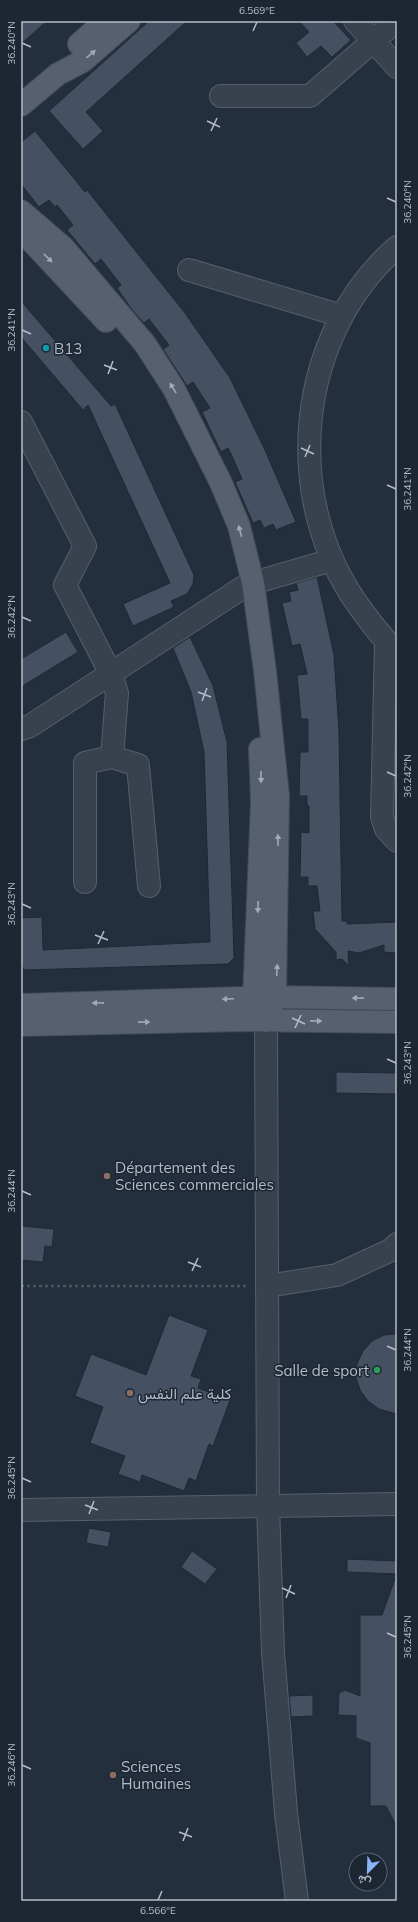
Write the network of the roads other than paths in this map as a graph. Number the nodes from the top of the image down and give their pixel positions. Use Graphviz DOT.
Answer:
graph roads {
  1 [pos="105,21"];
  2 [pos="129,21"];
  3 [pos="355,21"];
  4 [pos="396,21"];
  5 [pos="373,41"];
  6 [pos="397,67"];
  7 [pos="58,74"];
  8 [pos="221,96"];
  9 [pos="21,105"];
  10 [pos="21,211"];
  11 [pos="21,230"];
  12 [pos="397,247"];
  13 [pos="189,270"];
  14 [pos="342,316"];
  15 [pos="21,422"];
  16 [pos="332,560"];
  17 [pos="247,586"];
  18 [pos="392,646"];
  19 [pos="111,674"];
  20 [pos="21,729"];
  21 [pos="112,757"];
  22 [pos="397,841"];
  23 [pos="85,882"];
  24 [pos="149,886"];
  25 [pos="275,997"];
  26 [pos="254,998"];
  27 [pos="397,998"];
  28 [pos="21,1005"];
  29 [pos="266,1021"];
  30 [pos="397,1022"];
  31 [pos="21,1024"];
  32 [pos="397,1244"];
  33 [pos="267,1286"];
  34 [pos="397,1504"];
  35 [pos="268,1506"];
  36 [pos="21,1510"];
  37 [pos="297,1901"];
  1 -- 7 [label="main road"];
  7 -- 2 [label="main road, one-way"];
  3 -- 5 [label="street"];
  4 -- 5 [label="street"];
  5 -- 6 [label="street"];
  5 -- 8 [label="street"];
  7 -- 9 [label="main road"];
  17 -- 10 [label="main road, one-way"];
  11 -- 17 [label="main road, one-way"];
  12 -- 14 [label="street"];
  13 -- 14 [label="street"];
  14 -- 16 [label="street"];
  15 -- 19 [label="street"];
  16 -- 17 [label="street"];
  16 -- 18 [label="street"];
  17 -- 19 [label="street"];
  25 -- 17 [label="main road, one-way"];
  17 -- 26 [label="main road, one-way"];
  18 -- 22 [label="street"];
  19 -- 20 [label="street"];
  19 -- 21 [label="street"];
  21 -- 23 [label="street"];
  21 -- 24 [label="street"];
  25 -- 26 [label="main road"];
  27 -- 25 [label="main road, one-way"];
  25 -- 29 [label="main road"];
  26 -- 28 [label="main road, one-way"];
  26 -- 29 [label="main road"];
  29 -- 30 [label="main road, one-way"];
  31 -- 29 [label="main road, one-way"];
  29 -- 33 [label="street"];
  32 -- 33 [label="street"];
  33 -- 35 [label="street"];
  34 -- 35 [label="street"];
  35 -- 36 [label="street"];
  35 -- 37 [label="street"];
}
